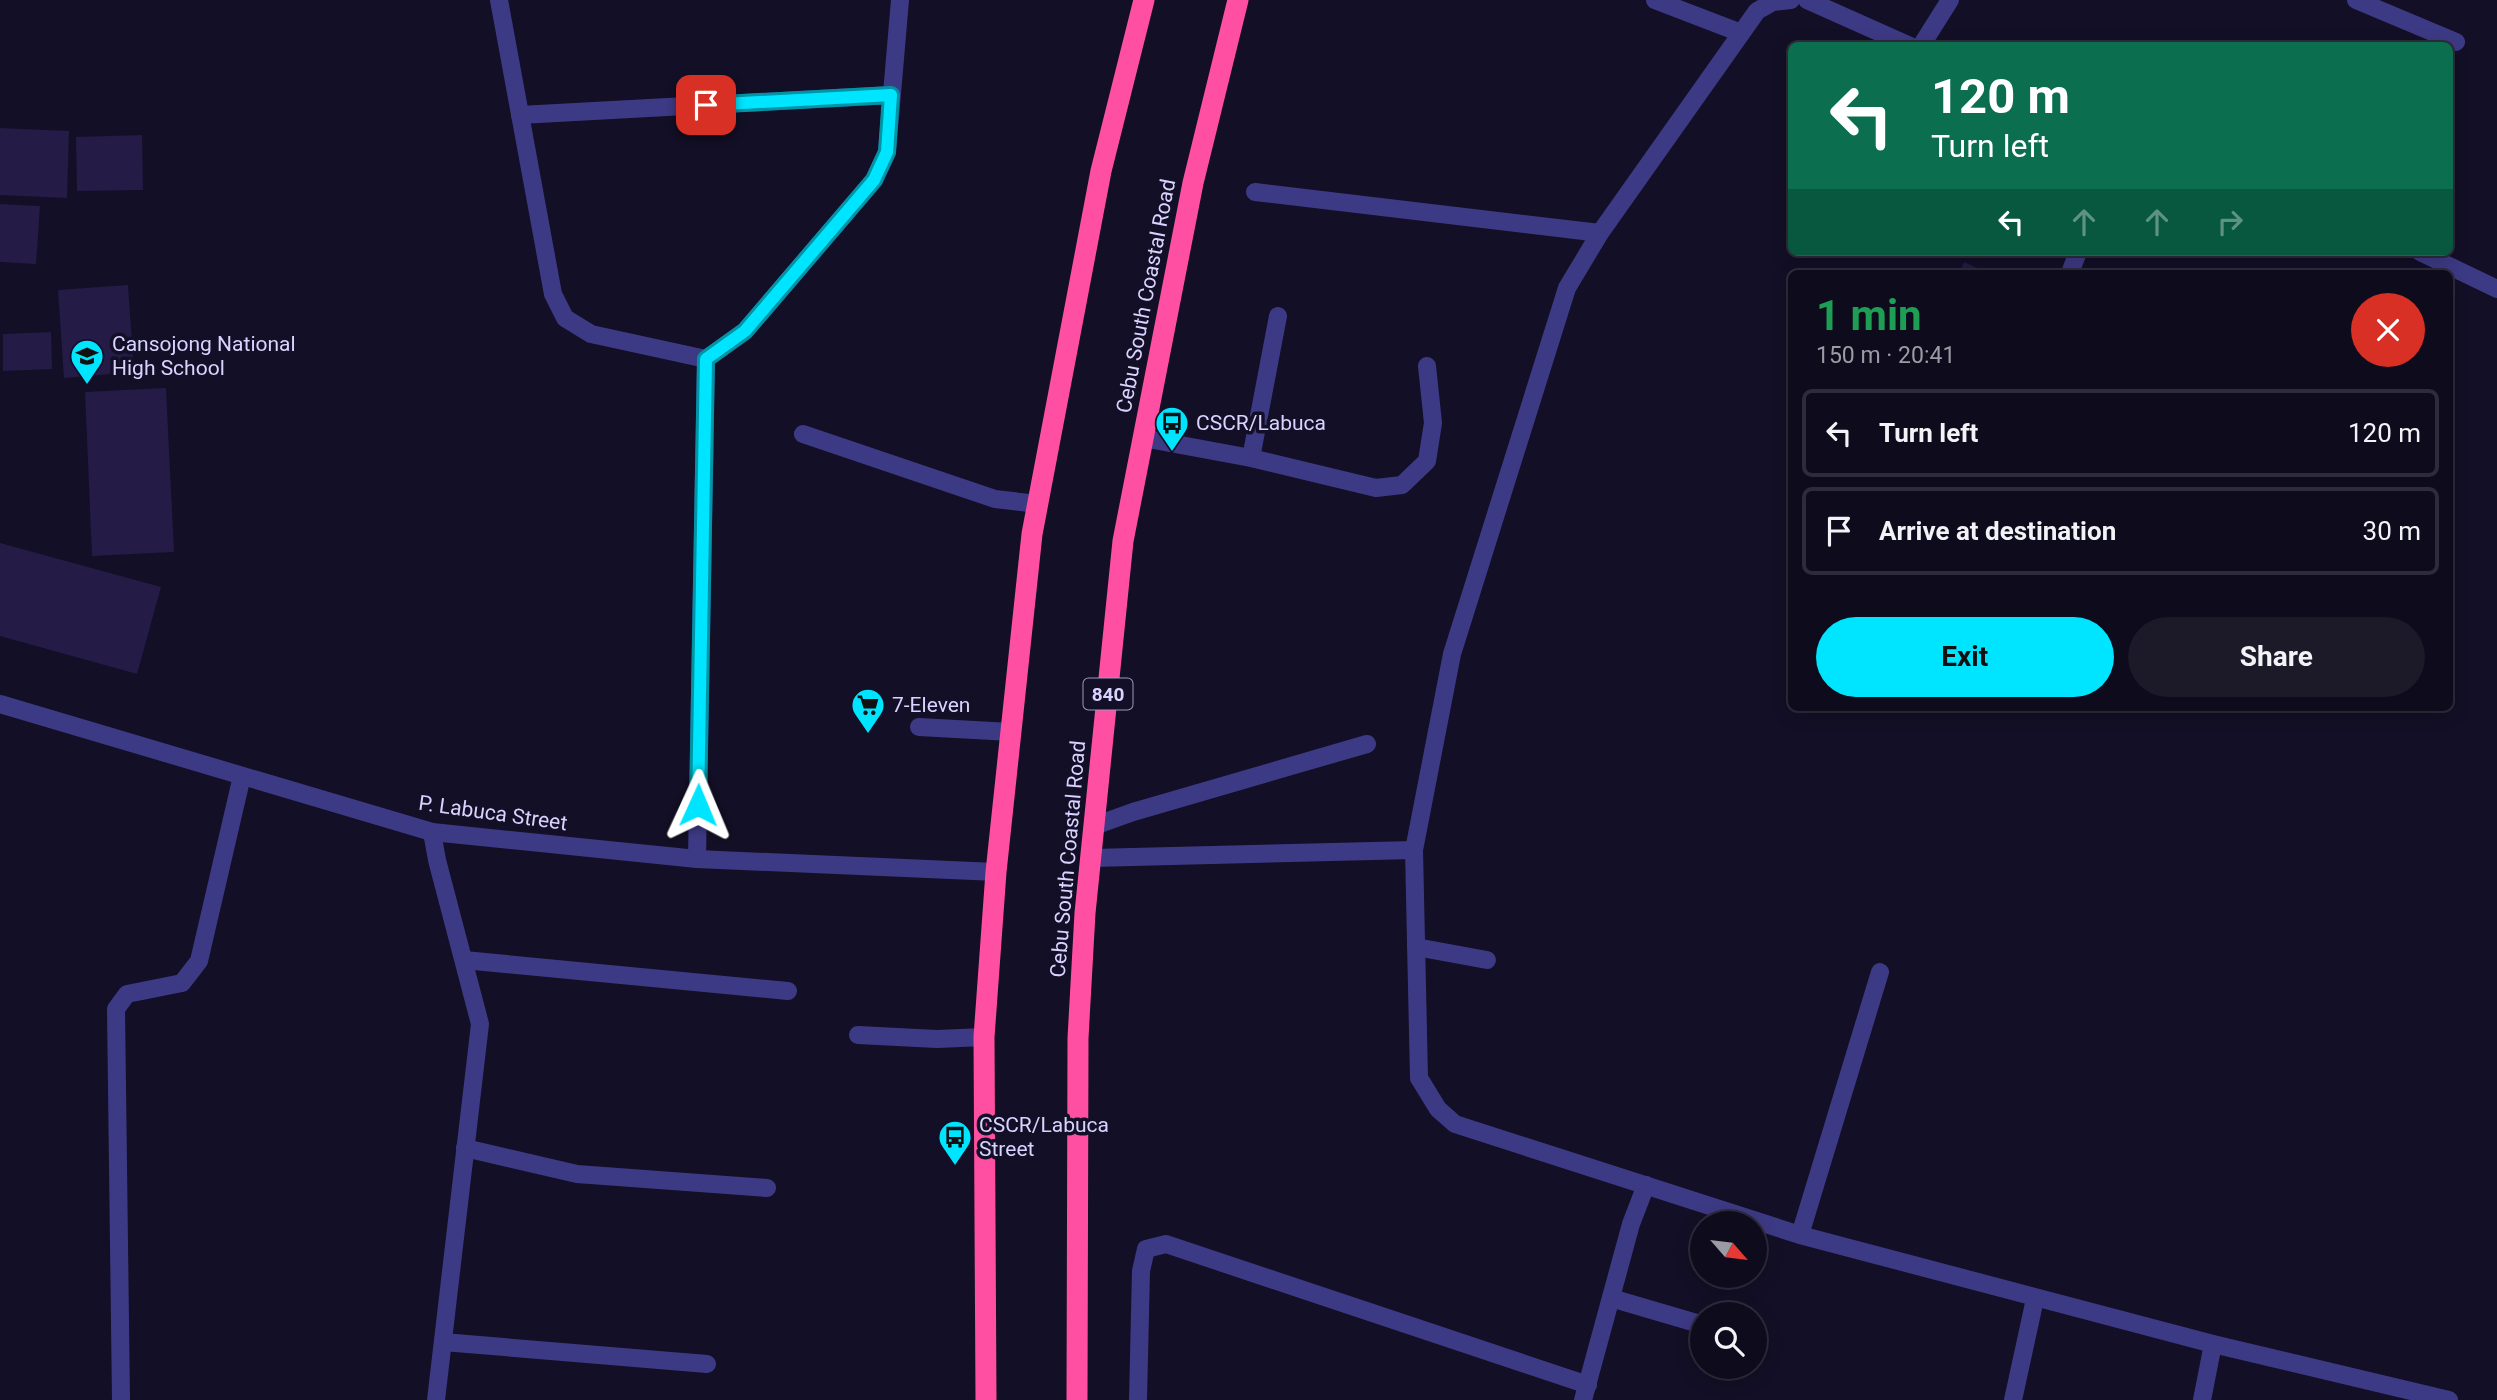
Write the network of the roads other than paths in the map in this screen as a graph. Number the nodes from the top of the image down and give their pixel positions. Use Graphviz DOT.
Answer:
graph roads {
  1 [pos="499,0"];
  2 [pos="900,0"];
  3 [pos="1144,0"];
  4 [pos="1238,0"];
  5 [pos="1655,0"];
  6 [pos="1791,0"];
  7 [pos="1807,0"];
  8 [pos="1950,0"];
  9 [pos="2356,0"];
  10 [pos="1741,33"];
  11 [pos="1901,42"];
  12 [pos="1924,42"];
  13 [pos="2456,42"];
  14 [pos="891,95"];
  15 [pos="520,115"];
  16 [pos="1255,191"];
  17 [pos="1600,233"];
  18 [pos="2428,256"];
  19 [pos="2497,289"];
  20 [pos="1278,316"];
  21 [pos="706,359"];
  22 [pos="1427,366"];
  23 [pos="803,434"];
  24 [pos="1143,438"];
  25 [pos="1251,458"];
  26 [pos="1038,504"];
  27 [pos="0,705"];
  28 [pos="919,727"];
  29 [pos="1011,732"];
  30 [pos="1367,744"];
  31 [pos="242,776"];
  32 [pos="1094,827"];
  33 [pos="432,832"];
  34 [pos="1414,850"];
  35 [pos="1092,858"];
  36 [pos="697,859"];
  37 [pos="996,872"];
  38 [pos="1416,947"];
  39 [pos="464,960"];
  40 [pos="1487,960"];
  41 [pos="1880,972"];
  42 [pos="788,991"];
  43 [pos="858,1035"];
  44 [pos="984,1037"];
  45 [pos="465,1148"];
  46 [pos="1646,1185"];
  47 [pos="767,1188"];
  48 [pos="1800,1235"];
  49 [pos="1611,1298"];
  50 [pos="2035,1299"];
  51 [pos="1690,1321"];
  52 [pos="443,1342"];
  53 [pos="2213,1344"];
  54 [pos="707,1364"];
  55 [pos="1586,1392"];
  56 [pos="1140,1399"];
  57 [pos="121,1400"];
  58 [pos="436,1400"];
  59 [pos="986,1400"];
  60 [pos="1077,1400"];
  61 [pos="2013,1400"];
  62 [pos="2202,1400"];
  63 [pos="2449,1400"];
  1 -- 15 [label="street"];
  2 -- 14 [label="street"];
  3 -- 26 [label="highway"];
  4 -- 24 [label="highway, Cebu South Coastal Road / 840"];
  5 -- 10 [label="street"];
  6 -- 10 [label="street"];
  7 -- 11 [label="street"];
  8 -- 12 [label="street"];
  9 -- 13 [label="street"];
  10 -- 17 [label="street"];
  14 -- 15 [label="street"];
  14 -- 21 [label="street"];
  15 -- 21 [label="street"];
  16 -- 17 [label="street"];
  17 -- 34 [label="street"];
  18 -- 19 [label="street"];
  20 -- 25 [label="street"];
  21 -- 36 [label="street"];
  22 -- 25 [label="street"];
  23 -- 26 [label="street"];
  24 -- 25 [label="street"];
  24 -- 32 [label="highway, Cebu South Coastal Road / 840"];
  26 -- 29 [label="highway"];
  27 -- 31 [label="street, P. Labuca Street"];
  28 -- 29 [label="street"];
  29 -- 37 [label="highway"];
  30 -- 32 [label="street"];
  31 -- 33 [label="street, P. Labuca Street"];
  31 -- 57 [label="street"];
  32 -- 35 [label="highway, Cebu South Coastal Road / 840"];
  33 -- 36 [label="street, P. Labuca Street"];
  33 -- 39 [label="street"];
  34 -- 35 [label="street"];
  34 -- 38 [label="street"];
  35 -- 60 [label="highway, Cebu South Coastal Road / 840"];
  36 -- 37 [label="street, P. Labuca Street"];
  37 -- 44 [label="highway"];
  38 -- 40 [label="street"];
  38 -- 46 [label="street"];
  39 -- 42 [label="street"];
  39 -- 45 [label="street"];
  41 -- 48 [label="street"];
  43 -- 44 [label="street"];
  44 -- 59 [label="highway"];
  45 -- 47 [label="street"];
  45 -- 52 [label="street"];
  46 -- 48 [label="street"];
  46 -- 49 [label="street"];
  48 -- 50 [label="street"];
  49 -- 51 [label="street"];
  49 -- 55 [label="street"];
  50 -- 53 [label="street"];
  50 -- 61 [label="street"];
  52 -- 54 [label="street"];
  52 -- 58 [label="street"];
  53 -- 62 [label="street"];
  53 -- 63 [label="street"];
  55 -- 56 [label="street"];
}
